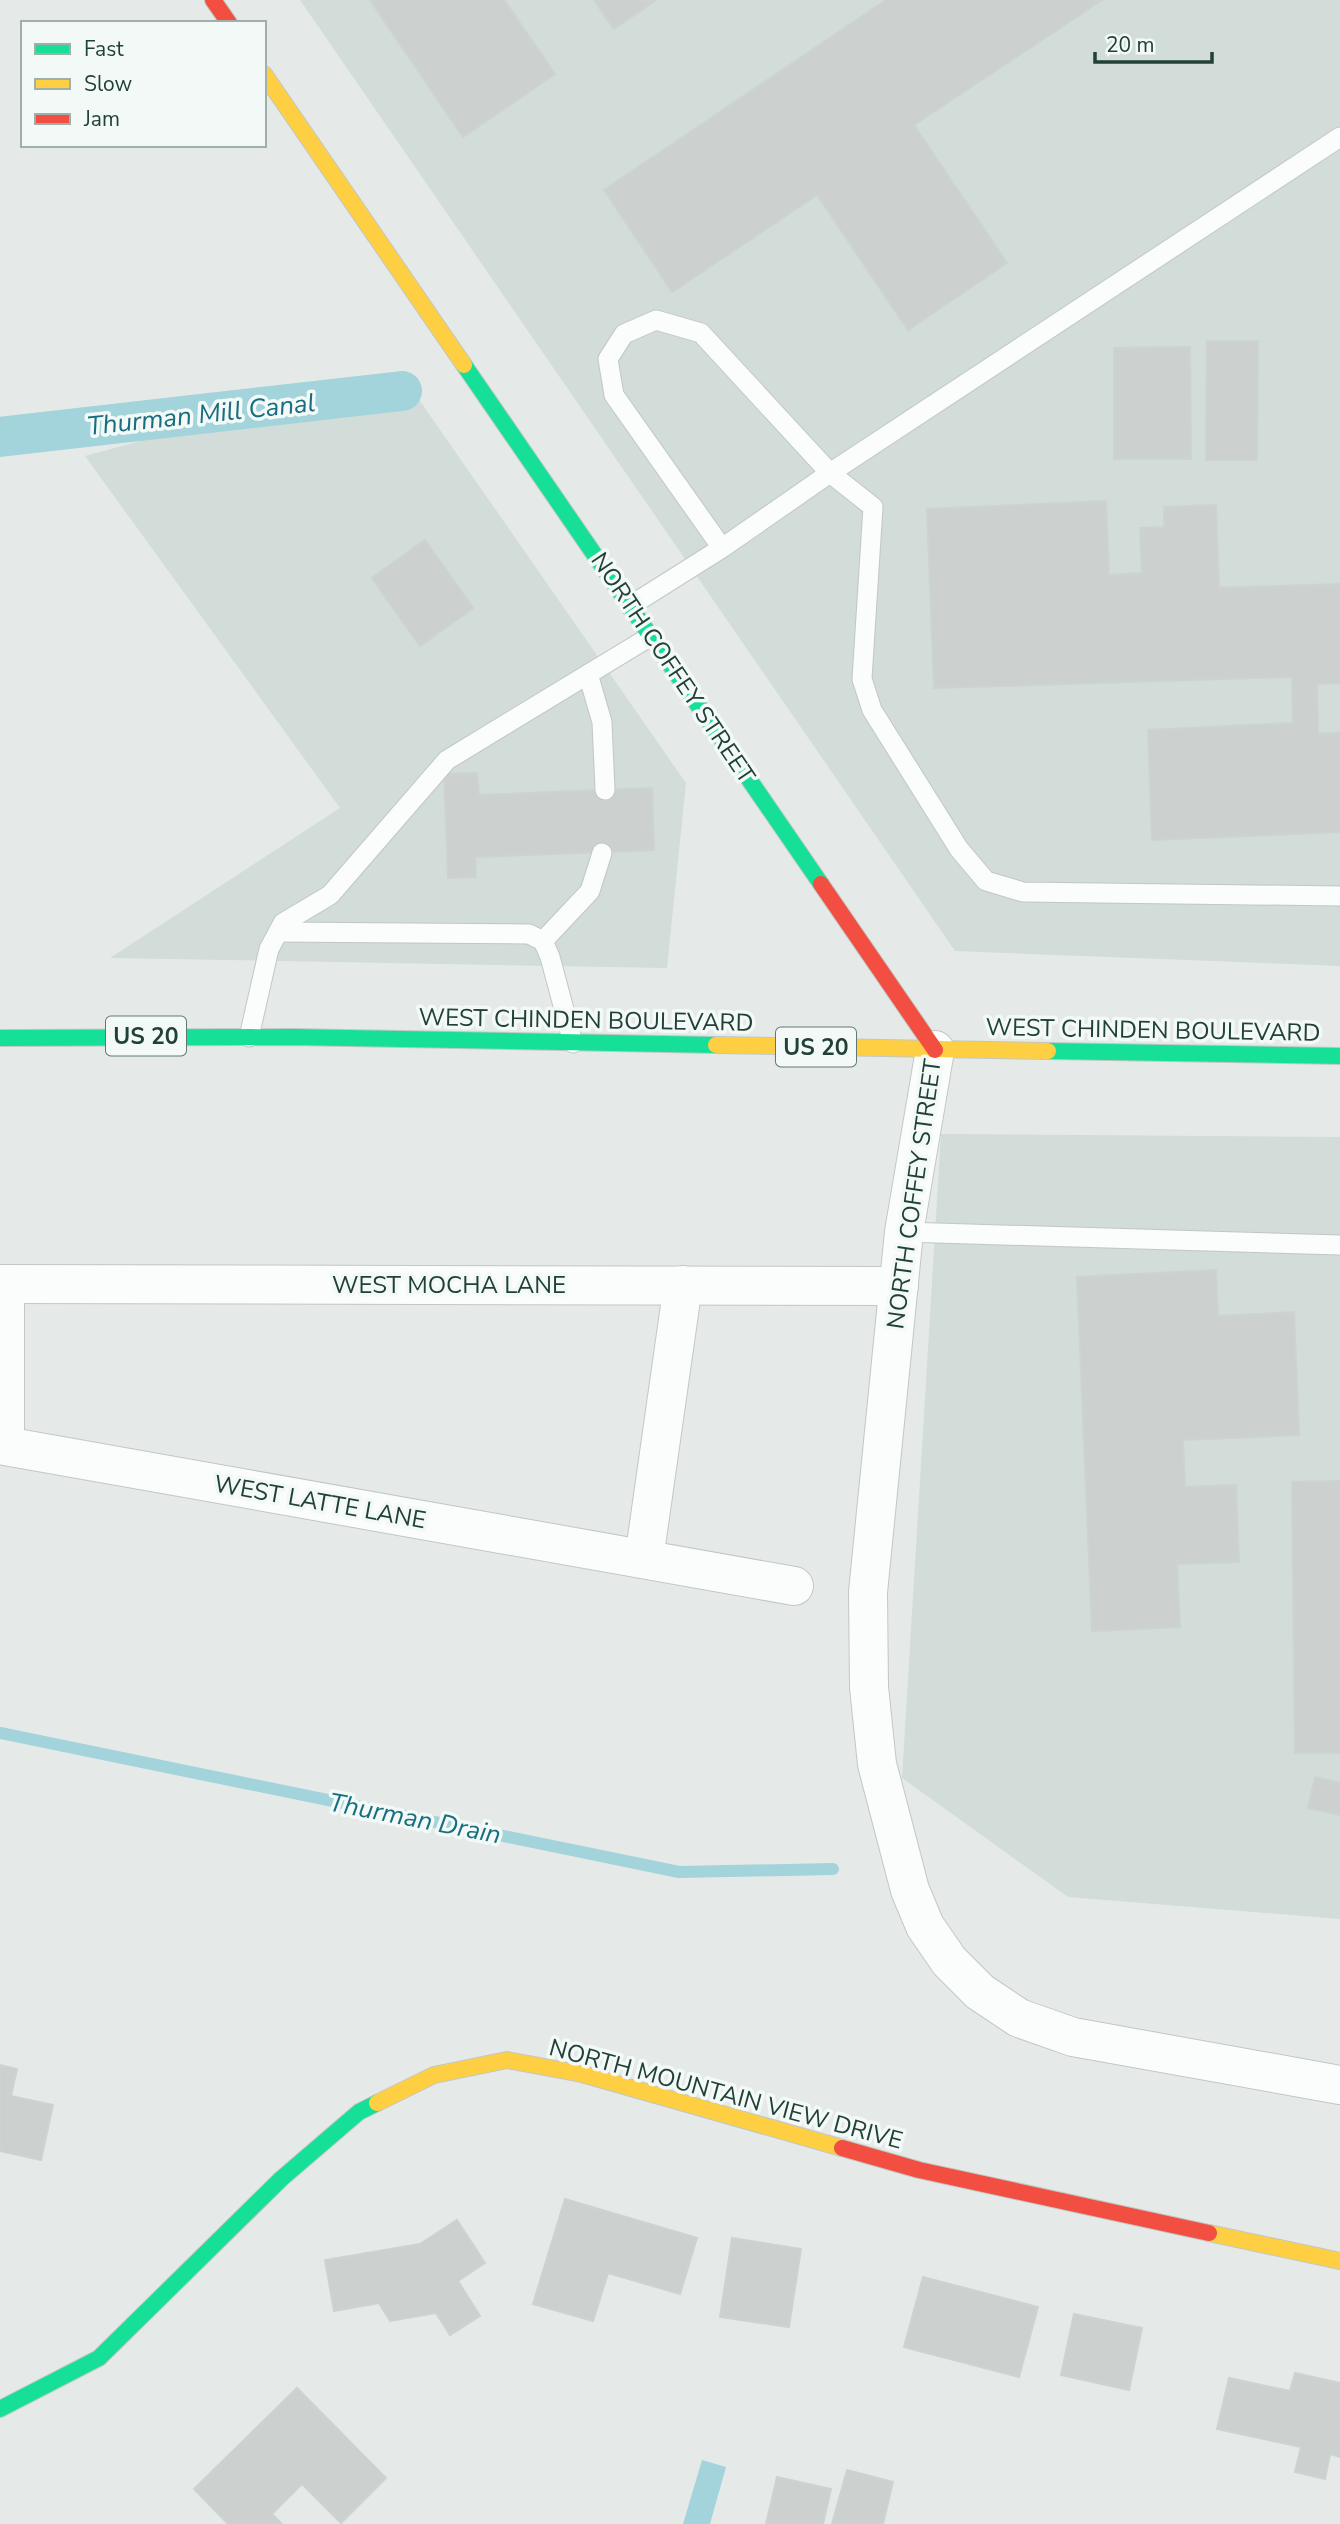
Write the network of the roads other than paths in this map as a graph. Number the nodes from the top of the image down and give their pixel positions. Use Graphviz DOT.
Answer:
graph roads {
  1 [pos="213,0"];
  2 [pos="228,21"];
  3 [pos="266,77"];
  4 [pos="1340,137"];
  5 [pos="830,473"];
  6 [pos="722,548"];
  7 [pos="630,606"];
  8 [pos="651,636"];
  9 [pos="588,674"];
  10 [pos="605,790"];
  11 [pos="602,853"];
  12 [pos="1340,896"];
  13 [pos="278,932"];
  14 [pos="542,941"];
  15 [pos="249,1037"];
  16 [pos="0,1038"];
  17 [pos="572,1043"];
  18 [pos="935,1049"];
  19 [pos="1340,1056"];
  20 [pos="904,1232"];
  21 [pos="1340,1245"];
  22 [pos="2,1284"];
  23 [pos="683,1285"];
  24 [pos="899,1286"];
  25 [pos="644,1559"];
  26 [pos="794,1586"];
  27 [pos="1340,2084"];
  28 [pos="1340,2261"];
  29 [pos="0,2409"];
  1 -- 2 [label="street"];
  3 -- 7 [label="street, NORTH COFFEY STREET"];
  4 -- 5 [label="lane"];
  5 -- 6 [label="lane"];
  5 -- 6 [label="lane"];
  5 -- 12 [label="lane"];
  6 -- 7 [label="lane"];
  7 -- 8 [label="street, NORTH COFFEY STREET"];
  8 -- 9 [label="lane"];
  8 -- 18 [label="street, NORTH COFFEY STREET"];
  9 -- 10 [label="lane"];
  9 -- 13 [label="lane"];
  11 -- 14 [label="lane"];
  13 -- 14 [label="lane"];
  13 -- 15 [label="lane"];
  14 -- 17 [label="lane"];
  15 -- 16 [label="street, WEST CHINDEN BOULEVARD / US 20"];
  15 -- 17 [label="street, WEST CHINDEN BOULEVARD / US 20"];
  17 -- 18 [label="street, WEST CHINDEN BOULEVARD / US 20"];
  18 -- 19 [label="street, WEST CHINDEN BOULEVARD / US 20"];
  18 -- 20 [label="street, NORTH COFFEY STREET"];
  20 -- 21 [label="lane"];
  20 -- 24 [label="street, NORTH COFFEY STREET"];
  22 -- 23 [label="street, WEST MOCHA LANE"];
  22 -- 25 [label="street, WEST LATTE LANE"];
  23 -- 24 [label="street, WEST MOCHA LANE"];
  23 -- 25 [label="street"];
  24 -- 27 [label="street, NORTH COFFEY STREET"];
  25 -- 26 [label="street, WEST LATTE LANE"];
  28 -- 29 [label="street, NORTH MOUNTAIN VIEW DRIVE"];
}
